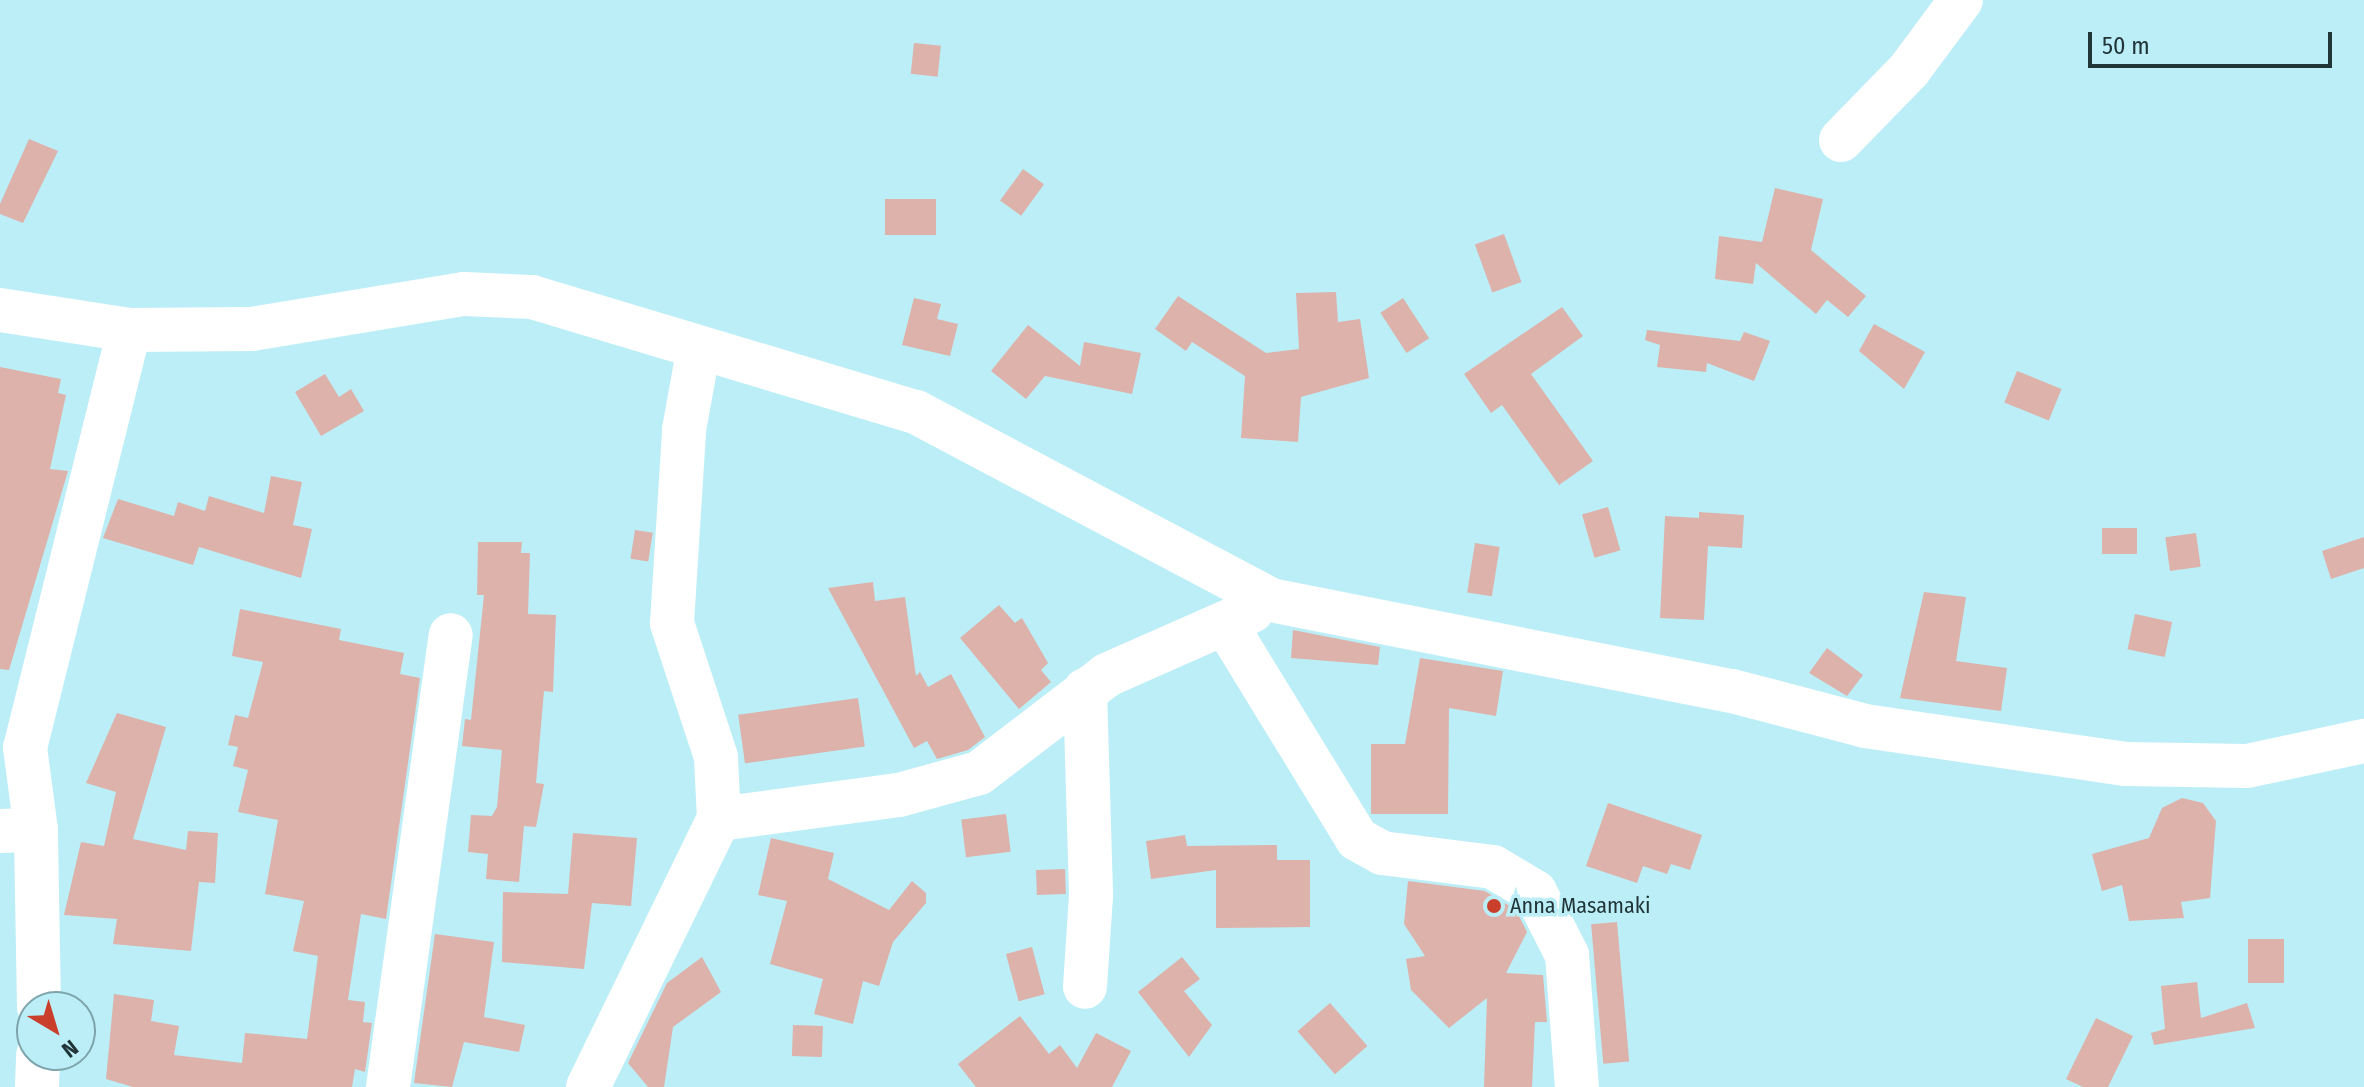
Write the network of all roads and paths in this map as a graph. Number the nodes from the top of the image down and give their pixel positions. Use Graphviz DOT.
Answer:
graph roads {
  1 [pos="1961,0"];
  2 [pos="1841,140"];
  3 [pos="0,310"];
  4 [pos="129,330"];
  5 [pos="698,352"];
  6 [pos="1271,600"];
  7 [pos="1226,625"];
  8 [pos="451,635"];
  9 [pos="1085,690"];
  10 [pos="2364,741"];
  11 [pos="719,819"];
  12 [pos="18,830"];
  13 [pos="1085,987"];
  14 [pos="37,991"];
  15 [pos="388,1087"];
  16 [pos="588,1087"];
  17 [pos="1577,1087"];
  1 -- 2 [label="street"];
  3 -- 4 [label="street"];
  4 -- 5 [label="street"];
  4 -- 12 [label="street"];
  5 -- 6 [label="street"];
  5 -- 11 [label="street"];
  6 -- 7 [label="street"];
  6 -- 10 [label="street"];
  7 -- 9 [label="street"];
  7 -- 17 [label="street"];
  8 -- 15 [label="street"];
  9 -- 11 [label="street"];
  9 -- 13 [label="street"];
  11 -- 16 [label="street"];
  12 -- 14 [label="street"];
}
